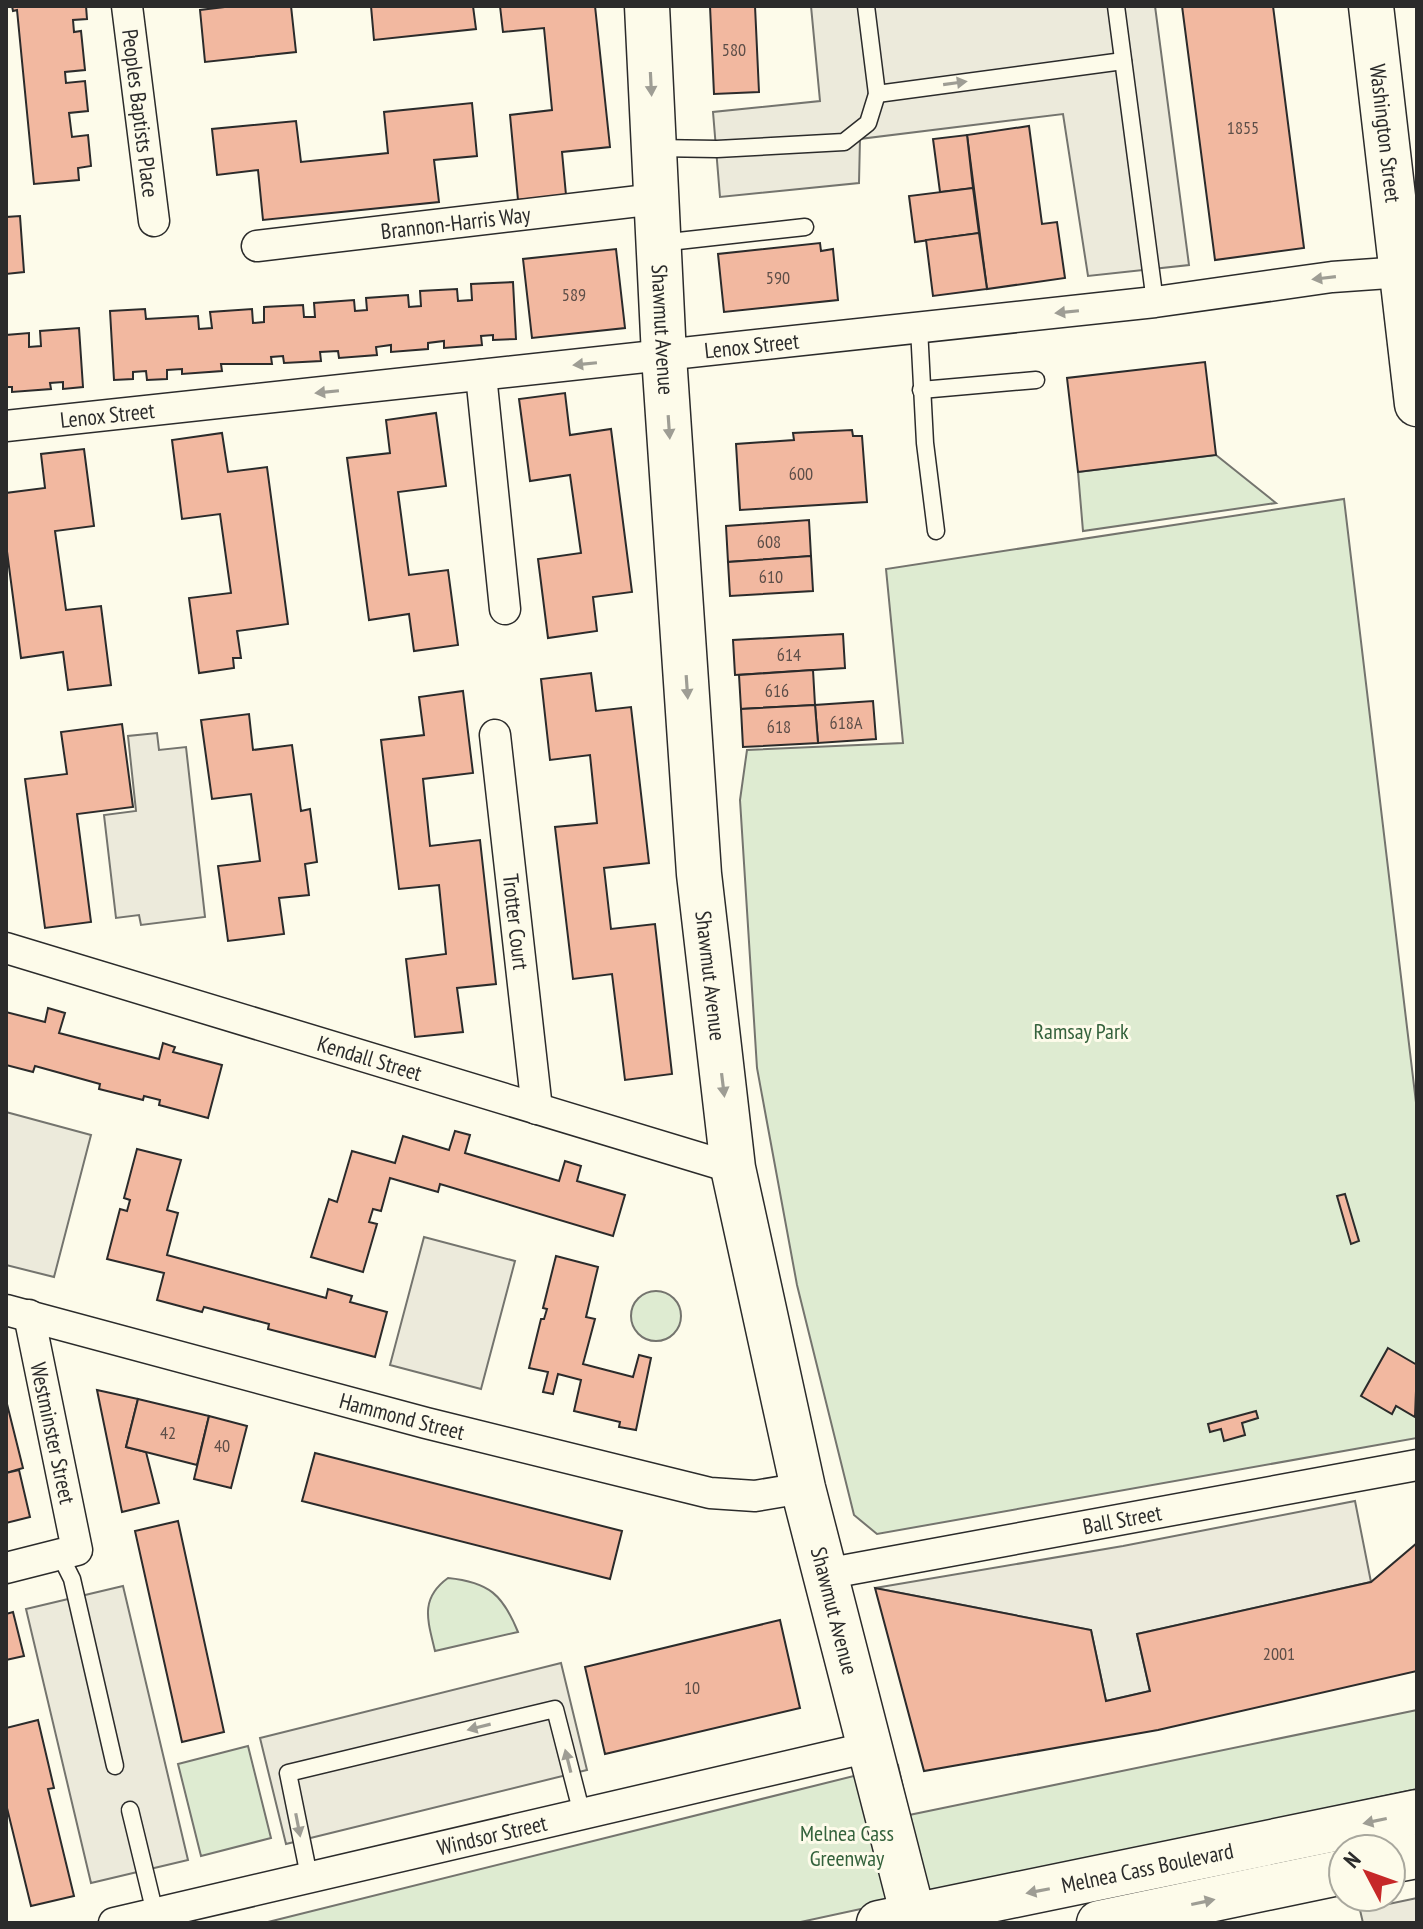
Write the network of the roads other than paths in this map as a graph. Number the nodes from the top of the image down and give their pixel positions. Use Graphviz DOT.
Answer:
graph roads {
  1 [pos="127,6"];
  2 [pos="647,6"];
  3 [pos="866,6"];
  4 [pos="1116,6"];
  5 [pos="1371,6"];
  6 [pos="1123,61"];
  7 [pos="877,94"];
  8 [pos="654,148"];
  9 [pos="656,199"];
  10 [pos="154,221"];
  11 [pos="805,227"];
  12 [pos="659,243"];
  13 [pos="257,246"];
  14 [pos="1410,272"];
  15 [pos="1155,302"];
  16 [pos="919,328"];
  17 [pos="664,356"];
  18 [pos="481,375"];
  19 [pos="1036,380"];
  20 [pos="921,390"];
  21 [pos="1417,404"];
  22 [pos="6,426"];
  23 [pos="936,531"];
  24 [pos="505,609"];
  25 [pos="495,735"];
  26 [pos="6,948"];
  27 [pos="537,1109"];
  28 [pos="733,1168"];
  29 [pos="18,1313"];
  30 [pos="1417,1465"];
  31 [pos="803,1488"];
  32 [pos="69,1552"];
  33 [pos="6,1568"];
  34 [pos="825,1574"];
  35 [pos="870,1747"];
  36 [pos="115,1766"];
  37 [pos="130,1810"];
  38 [pos="1417,1812"];
  39 [pos="582,1814"];
  40 [pos="1381,1833"];
  41 [pos="1327,1860"];
  42 [pos="1327,1861"];
  43 [pos="309,1876"];
  44 [pos="155,1913"];
  45 [pos="902,1921"];
  46 [pos="114,1923"];
  47 [pos="1099,1923"];
  1 -- 10 [label="street, Peoples Baptists Place"];
  2 -- 8 [label="main road, Shawmut Avenue, one-way"];
  3 -- 7 [label="lane"];
  4 -- 6 [label="lane"];
  5 -- 14 [label="main road, Washington Street"];
  7 -- 6 [label="lane, one-way"];
  6 -- 15 [label="lane"];
  7 -- 8 [label="lane"];
  8 -- 9 [label="main road, Shawmut Avenue"];
  9 -- 12 [label="main road, Shawmut Avenue"];
  9 -- 13 [label="street, Brannon-Harris Way"];
  11 -- 12 [label="lane"];
  12 -- 17 [label="main road, Shawmut Avenue"];
  14 -- 15 [label="street, Lenox Street, one-way"];
  14 -- 21 [label="main road, Washington Street"];
  15 -- 16 [label="street, Lenox Street, one-way"];
  16 -- 17 [label="street, Lenox Street"];
  16 -- 20 [label="lane"];
  17 -- 18 [label="street, Lenox Street, one-way"];
  17 -- 28 [label="main road, Shawmut Avenue, one-way"];
  18 -- 22 [label="street, Lenox Street, one-way"];
  18 -- 24 [label="street"];
  19 -- 20 [label="lane"];
  20 -- 23 [label="lane"];
  25 -- 27 [label="street, Trotter Court"];
  26 -- 27 [label="street, Kendall Street"];
  27 -- 28 [label="street, Kendall Street"];
  28 -- 31 [label="main road, Shawmut Avenue"];
  29 -- 31 [label="street, Hammond Street"];
  29 -- 32 [label="street, Westminster Street"];
  30 -- 34 [label="street, Ball Street"];
  31 -- 34 [label="main road, Shawmut Avenue"];
  32 -- 33 [label="street"];
  32 -- 36 [label="lane"];
  34 -- 35 [label="main road, Shawmut Avenue"];
  35 -- 39 [label="street, Windsor Street"];
  35 -- 45 [label="main road, Shawmut Avenue"];
  37 -- 44 [label="lane"];
  38 -- 40 [label="main road, Melnea Cass Boulevard, one-way"];
  39 -- 43 [label="street, Windsor Street"];
  39 -- 43 [label="lane, one-way"];
  41 -- 45 [label="main road, Melnea Cass Boulevard, one-way"];
  47 -- 42 [label="main road, Melnea Cass Boulevard, one-way"];
  43 -- 44 [label="street, Windsor Street"];
  44 -- 46 [label="street, Windsor Street"];
}
